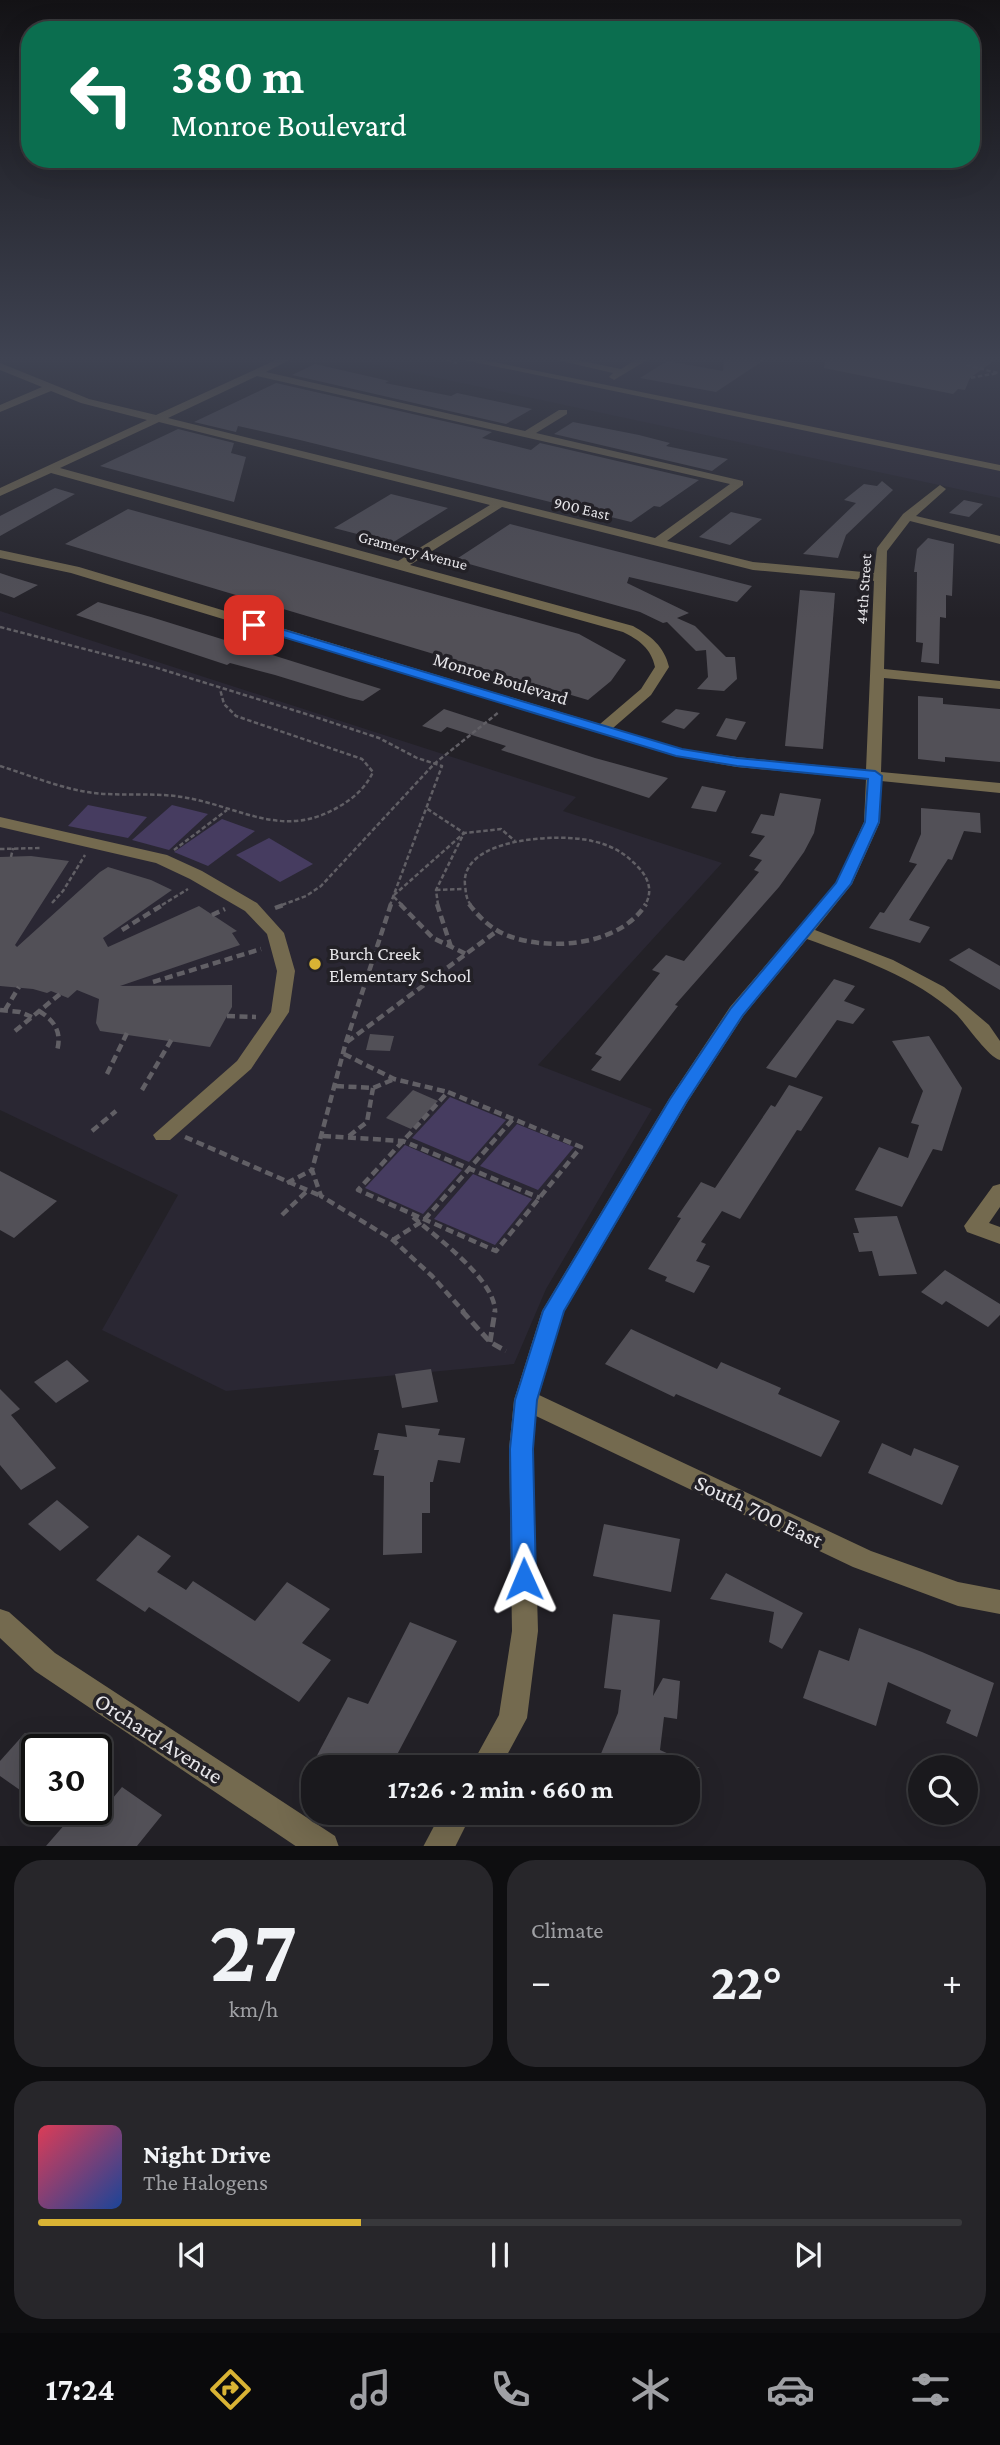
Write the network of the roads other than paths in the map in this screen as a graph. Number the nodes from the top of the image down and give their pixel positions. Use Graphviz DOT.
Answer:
graph roads {
  1 [pos="100,446"];
  2 [pos="268,446"];
  3 [pos="580,446"];
  4 [pos="892,446"];
  5 [pos="1000,468"];
  6 [pos="50,469"];
  7 [pos="940,489"];
  8 [pos="0,492"];
  9 [pos="499,504"];
  10 [pos="907,517"];
  11 [pos="1000,540"];
  12 [pos="657,542"];
  13 [pos="0,554"];
  14 [pos="401,565"];
  15 [pos="878,577"];
  16 [pos="877,673"];
  17 [pos="1000,685"];
  18 [pos="602,730"];
  19 [pos="875,776"];
  20 [pos="1000,788"];
  21 [pos="0,822"];
  22 [pos="803,932"];
  23 [pos="1000,1054"];
  24 [pos="163,1135"];
  25 [pos="1000,1191"];
  26 [pos="1000,1236"];
  27 [pos="526,1400"];
  28 [pos="1000,1602"];
  29 [pos="0,1621"];
  30 [pos="492,1755"];
  31 [pos="450,1825"];
  32 [pos="324,1846"];
  33 [pos="438,1846"];
  1 -- 6 [label="street"];
  2 -- 9 [label="street, 900 East"];
  3 -- 12 [label="street"];
  4 -- 5 [label="street"];
  6 -- 8 [label="street"];
  6 -- 14 [label="street, Gramercy Avenue"];
  7 -- 10 [label="street, 44th Street"];
  9 -- 12 [label="street, 900 East"];
  9 -- 14 [label="street"];
  10 -- 11 [label="street"];
  10 -- 15 [label="street, 44th Street"];
  12 -- 15 [label="street, 900 East"];
  13 -- 18 [label="street, Monroe Boulevard"];
  14 -- 18 [label="street, Gramercy Avenue"];
  15 -- 16 [label="street, 44th Street"];
  16 -- 17 [label="street"];
  16 -- 19 [label="street, 44th Street"];
  18 -- 19 [label="street, Monroe Boulevard"];
  19 -- 20 [label="street, Monroe Boulevard"];
  19 -- 22 [label="street, 44th Street"];
  21 -- 24 [label="street"];
  22 -- 23 [label="street"];
  22 -- 27 [label="street, 44th Street"];
  25 -- 26 [label="street"];
  27 -- 28 [label="street, South 700 East"];
  27 -- 30 [label="street, 44th Street"];
  29 -- 32 [label="street, Orchard Avenue"];
  31 -- 33 [label="street"];
}
